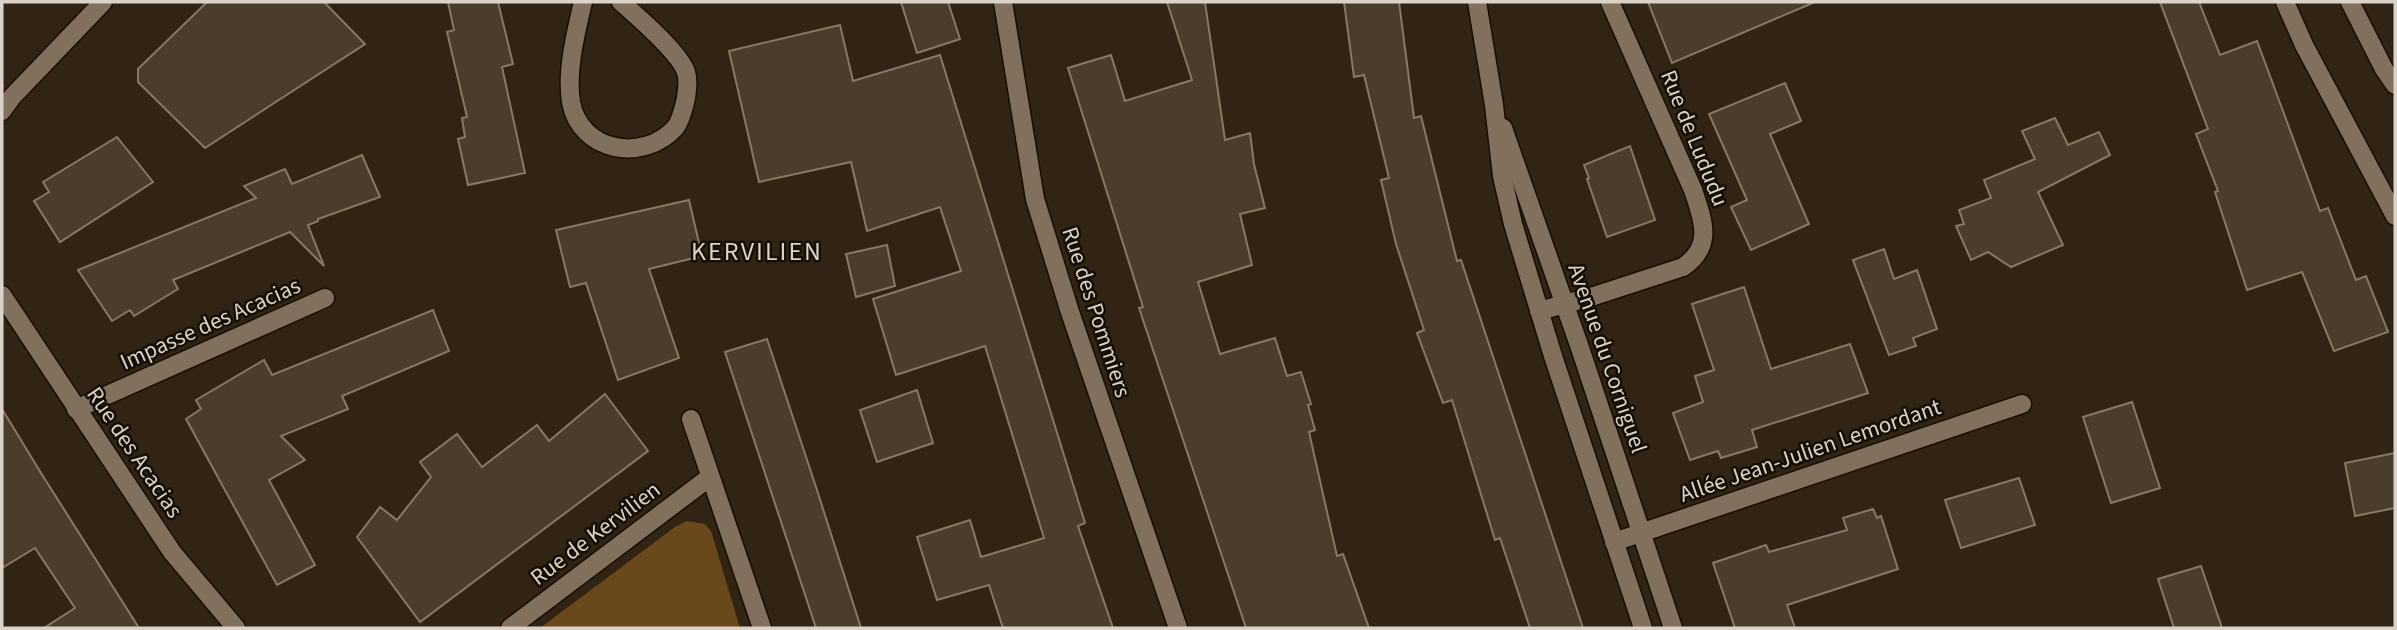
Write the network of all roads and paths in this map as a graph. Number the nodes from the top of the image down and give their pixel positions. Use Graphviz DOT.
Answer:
graph roads {
  1 [pos="103,2"];
  2 [pos="583,2"];
  3 [pos="621,2"];
  4 [pos="1003,2"];
  5 [pos="1477,2"];
  6 [pos="1610,2"];
  7 [pos="2285,2"];
  8 [pos="2350,2"];
  9 [pos="2395,85"];
  10 [pos="1494,105"];
  11 [pos="2,111"];
  12 [pos="2395,216"];
  13 [pos="2,295"];
  14 [pos="325,298"];
  15 [pos="1565,304"];
  16 [pos="1539,311"];
  17 [pos="2022,404"];
  18 [pos="76,409"];
  19 [pos="691,419"];
  20 [pos="710,477"];
  21 [pos="1641,533"];
  22 [pos="1614,542"];
  23 [pos="236,628"];
  24 [pos="510,628"];
  25 [pos="762,628"];
  26 [pos="1178,628"];
  27 [pos="1643,628"];
  28 [pos="1673,628"];
  1 -- 11 [label="street"];
  2 -- 3 [label="street"];
  4 -- 26 [label="street, Rue des Pommiers"];
  5 -- 10 [label="street, Avenue du Corniguel"];
  6 -- 15 [label="street, Rue de Lududu"];
  7 -- 12 [label="street"];
  8 -- 9 [label="street"];
  10 -- 15 [label="street, Avenue du Corniguel"];
  10 -- 16 [label="street, Avenue du Corniguel"];
  13 -- 18 [label="street, Rue des Acacias"];
  14 -- 18 [label="street, Impasse des Acacias"];
  15 -- 16 [label="street, Rue de Lududu"];
  15 -- 21 [label="street, Avenue du Corniguel"];
  16 -- 22 [label="street, Avenue du Corniguel"];
  17 -- 21 [label="street, Allée Jean-Julien Lemordant"];
  18 -- 23 [label="street, Rue des Acacias"];
  19 -- 20 [label="street"];
  20 -- 24 [label="street, Rue de Kervilien"];
  20 -- 25 [label="street"];
  21 -- 22 [label="street, Allée Jean-Julien Lemordant"];
  21 -- 28 [label="street, Avenue du Corniguel"];
  22 -- 27 [label="street, Avenue du Corniguel"];
}
